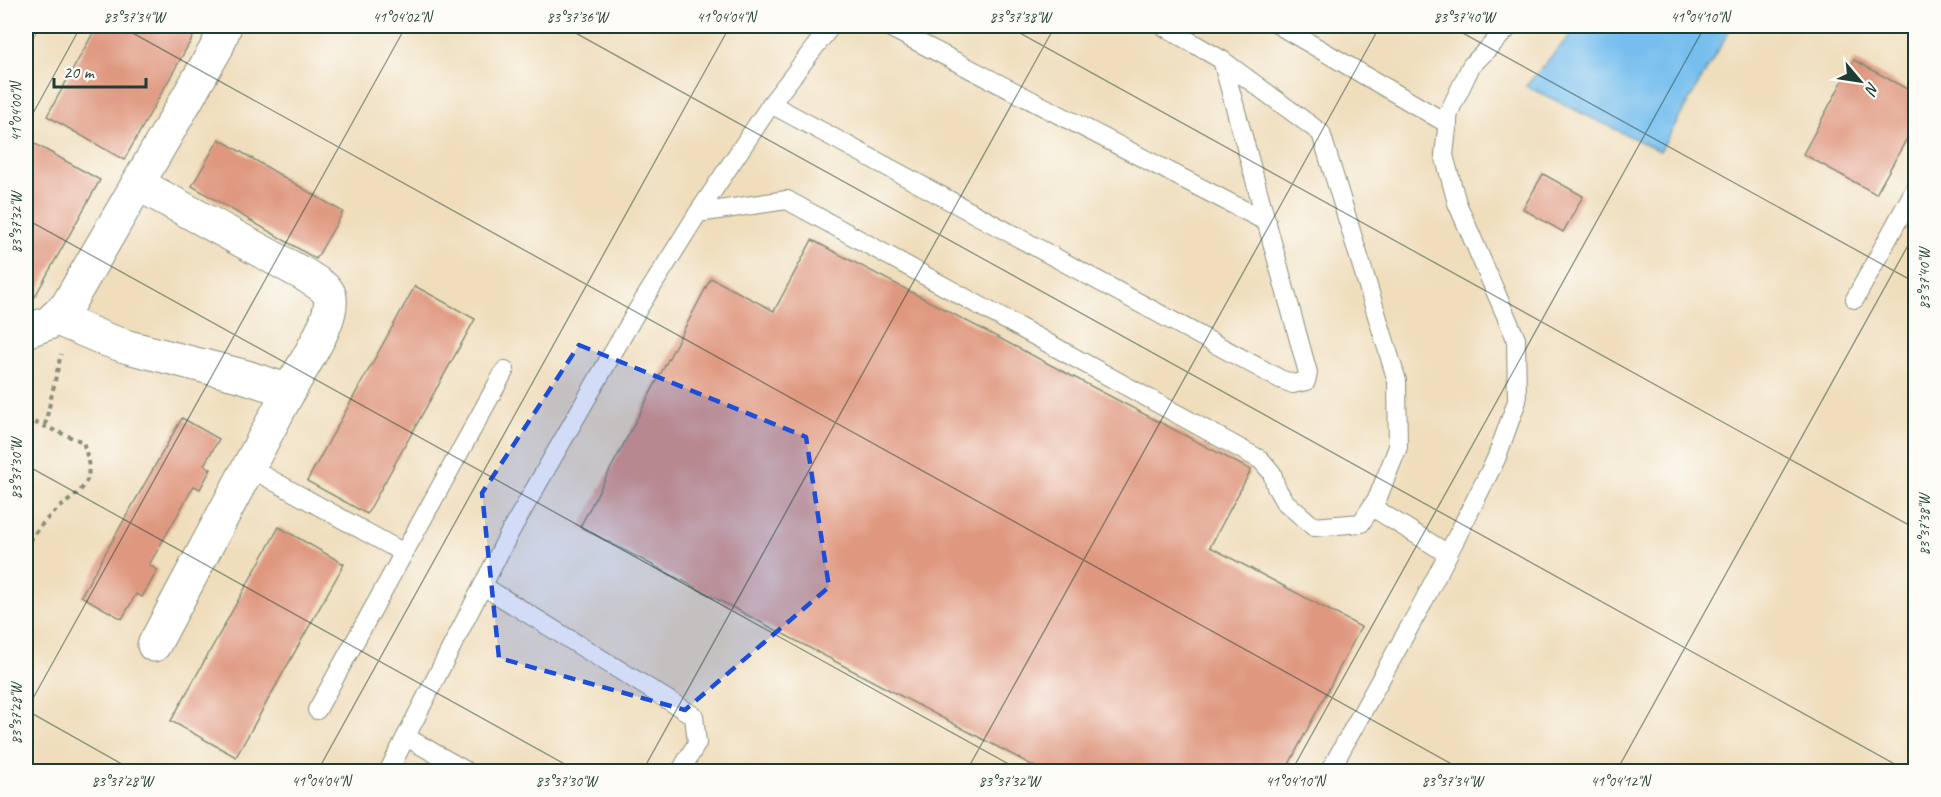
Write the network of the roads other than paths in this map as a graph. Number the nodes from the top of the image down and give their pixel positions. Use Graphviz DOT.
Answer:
graph roads {
  1 [pos="28,26"];
  2 [pos="225,26"];
  3 [pos="831,26"];
  4 [pos="886,26"];
  5 [pos="1163,26"];
  6 [pos="1280,26"];
  7 [pos="1510,26"];
  8 [pos="26,30"];
  9 [pos="1222,60"];
  10 [pos="771,104"];
  11 [pos="1448,124"];
  12 [pos="138,184"];
  13 [pos="1916,187"];
  14 [pos="698,213"];
  15 [pos="1267,222"];
  16 [pos="1855,300"];
  17 [pos="62,321"];
  18 [pos="26,331"];
  19 [pos="505,370"];
  20 [pos="289,391"];
  21 [pos="248,467"];
  22 [pos="1372,507"];
  23 [pos="404,553"];
  24 [pos="1448,554"];
  25 [pos="483,586"];
  26 [pos="154,645"];
  27 [pos="317,710"];
  28 [pos="406,737"];
  29 [pos="388,771"];
  30 [pos="468,771"];
  31 [pos="680,771"];
  32 [pos="1329,771"];
  1 -- 8 [label="lane"];
  2 -- 12 [label="street"];
  3 -- 10 [label="lane"];
  4 -- 15 [label="lane"];
  5 -- 9 [label="lane"];
  6 -- 11 [label="lane"];
  7 -- 11 [label="lane"];
  9 -- 15 [label="lane"];
  9 -- 22 [label="lane"];
  10 -- 14 [label="lane"];
  10 -- 15 [label="lane"];
  11 -- 24 [label="lane"];
  12 -- 17 [label="street"];
  12 -- 20 [label="street"];
  13 -- 16 [label="lane"];
  14 -- 22 [label="lane"];
  14 -- 25 [label="lane"];
  17 -- 18 [label="street"];
  17 -- 20 [label="street"];
  19 -- 23 [label="lane"];
  20 -- 21 [label="street"];
  21 -- 23 [label="lane"];
  21 -- 26 [label="street"];
  22 -- 24 [label="lane"];
  23 -- 27 [label="lane"];
  24 -- 32 [label="lane"];
  25 -- 28 [label="lane"];
  25 -- 31 [label="lane"];
  28 -- 29 [label="lane"];
  28 -- 30 [label="lane"];
}
